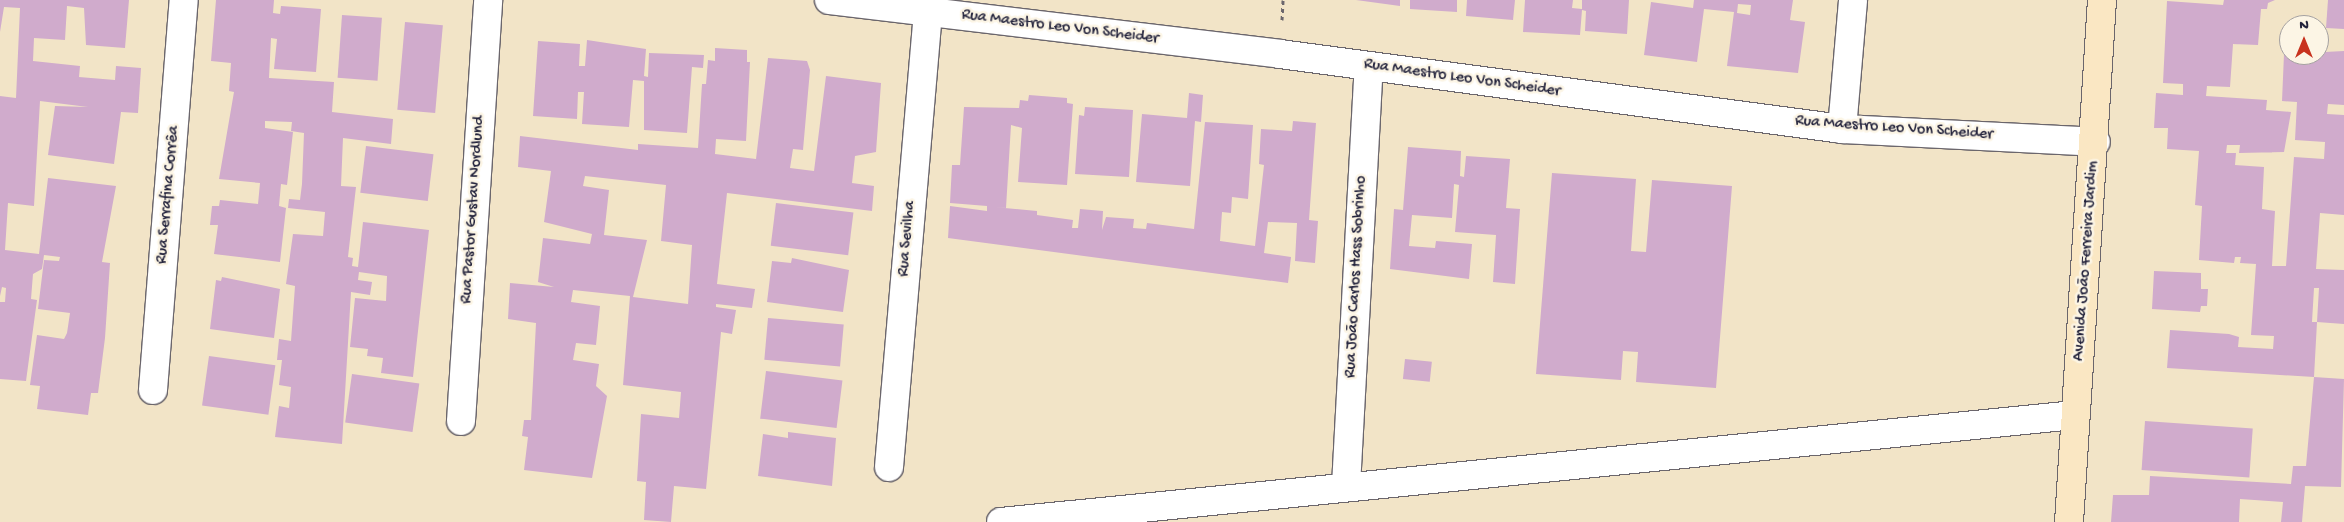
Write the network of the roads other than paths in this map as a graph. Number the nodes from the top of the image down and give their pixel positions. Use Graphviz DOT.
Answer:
graph roads {
  1 [pos="184,0"];
  2 [pos="488,0"];
  3 [pos="829,0"];
  4 [pos="1852,0"];
  5 [pos="2102,0"];
  6 [pos="928,12"];
  7 [pos="1369,67"];
  8 [pos="1842,129"];
  9 [pos="2096,142"];
  10 [pos="154,390"];
  11 [pos="2076,415"];
  12 [pos="461,421"];
  13 [pos="889,467"];
  14 [pos="1346,486"];
  15 [pos="1001,522"];
  16 [pos="2069,522"];
  1 -- 10 [label="street, Rua Serrafina Corrêa"];
  2 -- 12 [label="street, Rua Pastor Gustav Nordlund"];
  3 -- 6 [label="street, Rua Maestro Leo Von Scheider"];
  4 -- 8 [label="street"];
  5 -- 9 [label="main road, Avenida João Ferreira Jardim"];
  6 -- 7 [label="street, Rua Maestro Leo Von Scheider"];
  6 -- 13 [label="street, Rua Sevilha"];
  7 -- 8 [label="street, Rua Maestro Leo Von Scheider"];
  7 -- 14 [label="street, Rua João Carlos Hass Sobrinho"];
  8 -- 9 [label="street, Rua Maestro Leo Von Scheider"];
  9 -- 11 [label="main road, Avenida João Ferreira Jardim"];
  11 -- 14 [label="street"];
  11 -- 16 [label="main road, Avenida João Ferreira Jardim"];
  14 -- 15 [label="street"];
}
